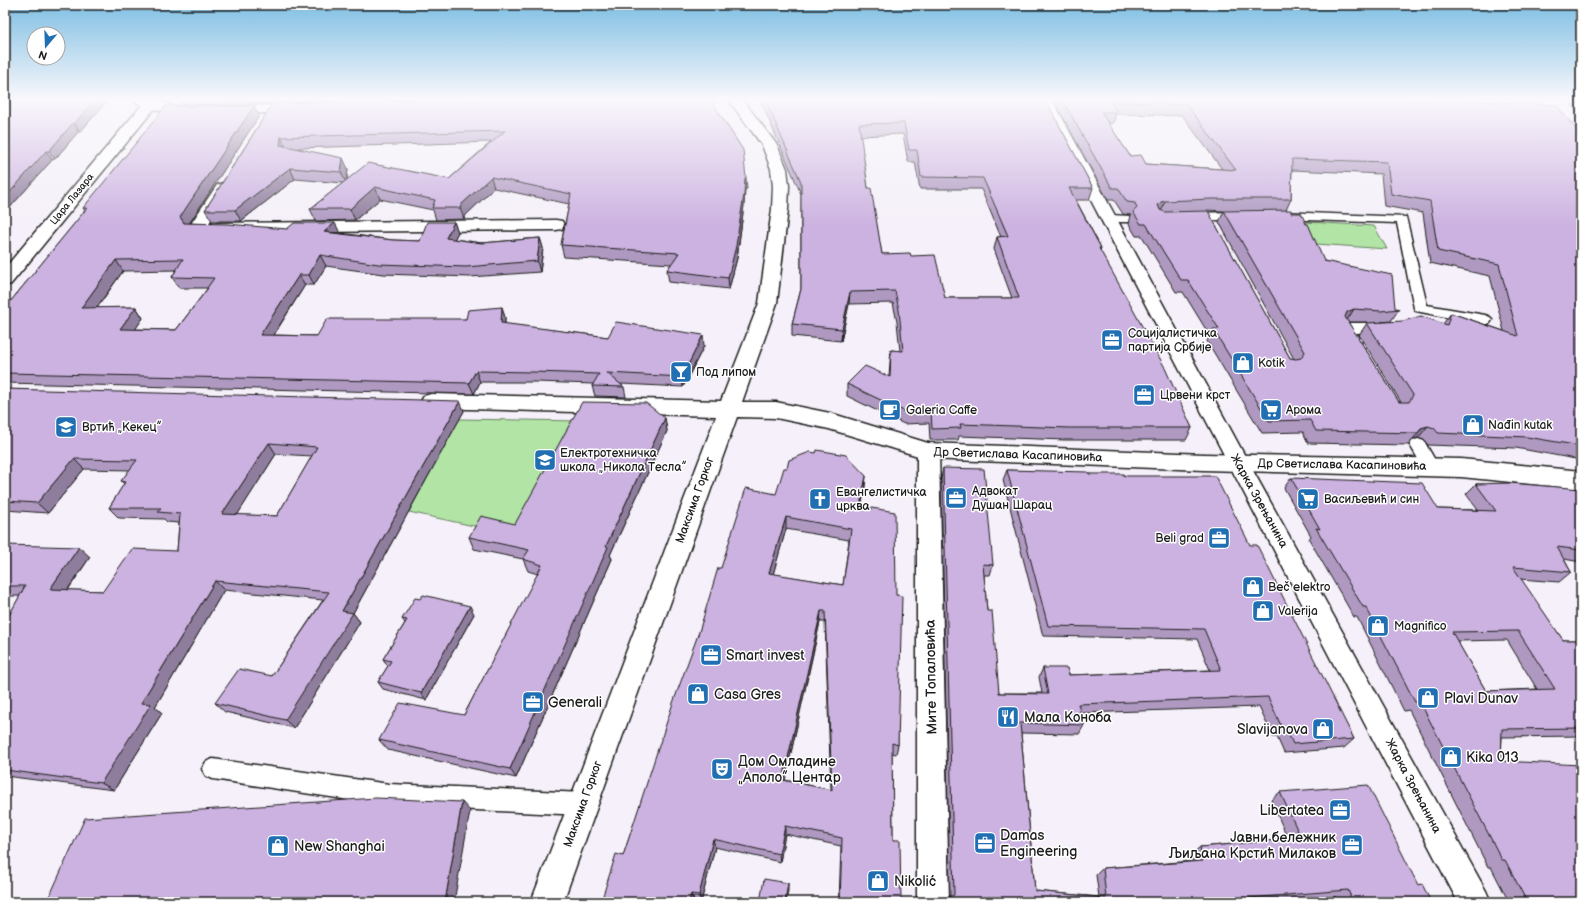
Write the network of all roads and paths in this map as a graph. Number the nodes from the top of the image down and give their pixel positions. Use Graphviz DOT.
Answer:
graph roads {
  1 [pos="115,141"];
  2 [pos="766,141"];
  3 [pos="1070,141"];
  4 [pos="231,175"];
  5 [pos="1207,216"];
  6 [pos="1251,216"];
  7 [pos="1273,216"];
  8 [pos="1177,217"];
  9 [pos="556,224"];
  10 [pos="1215,230"];
  11 [pos="5,280"];
  12 [pos="1421,308"];
  13 [pos="1412,320"];
  14 [pos="1485,320"];
  15 [pos="1398,326"];
  16 [pos="1363,354"];
  17 [pos="409,401"];
  18 [pos="728,408"];
  19 [pos="1418,445"];
  20 [pos="928,452"];
  21 [pos="1238,463"];
  22 [pos="1431,467"];
  23 [pos="1581,480"];
  24 [pos="213,768"];
  25 [pos="583,804"];
  26 [pos="547,902"];
  27 [pos="933,902"];
  28 [pos="1474,902"];
  1 -- 11 [label="street, Цара Лазара"];
  2 -- 18 [label="street, Максима Горког"];
  3 -- 21 [label="street, Жарка Зрењанина"];
  4 -- 9 [label="street"];
  5 -- 6 [label="lane"];
  5 -- 8 [label="lane"];
  5 -- 10 [label="lane"];
  7 -- 12 [label="lane"];
  12 -- 13 [label="lane"];
  12 -- 14 [label="lane"];
  15 -- 16 [label="lane"];
  17 -- 18 [label="street, Др Светислава Касапиновића"];
  18 -- 20 [label="street, Др Светислава Касапиновића"];
  18 -- 25 [label="street, Максима Горког"];
  19 -- 22 [label="lane"];
  20 -- 21 [label="street, Др Светислава Касапиновића"];
  20 -- 27 [label="street, Мите Топаловића"];
  21 -- 22 [label="street, Др Светислава Касапиновића"];
  21 -- 28 [label="street, Жарка Зрењанина"];
  22 -- 23 [label="street, Др Светислава Касапиновића"];
  24 -- 25 [label="lane"];
  25 -- 26 [label="street, Максима Горког"];
}
